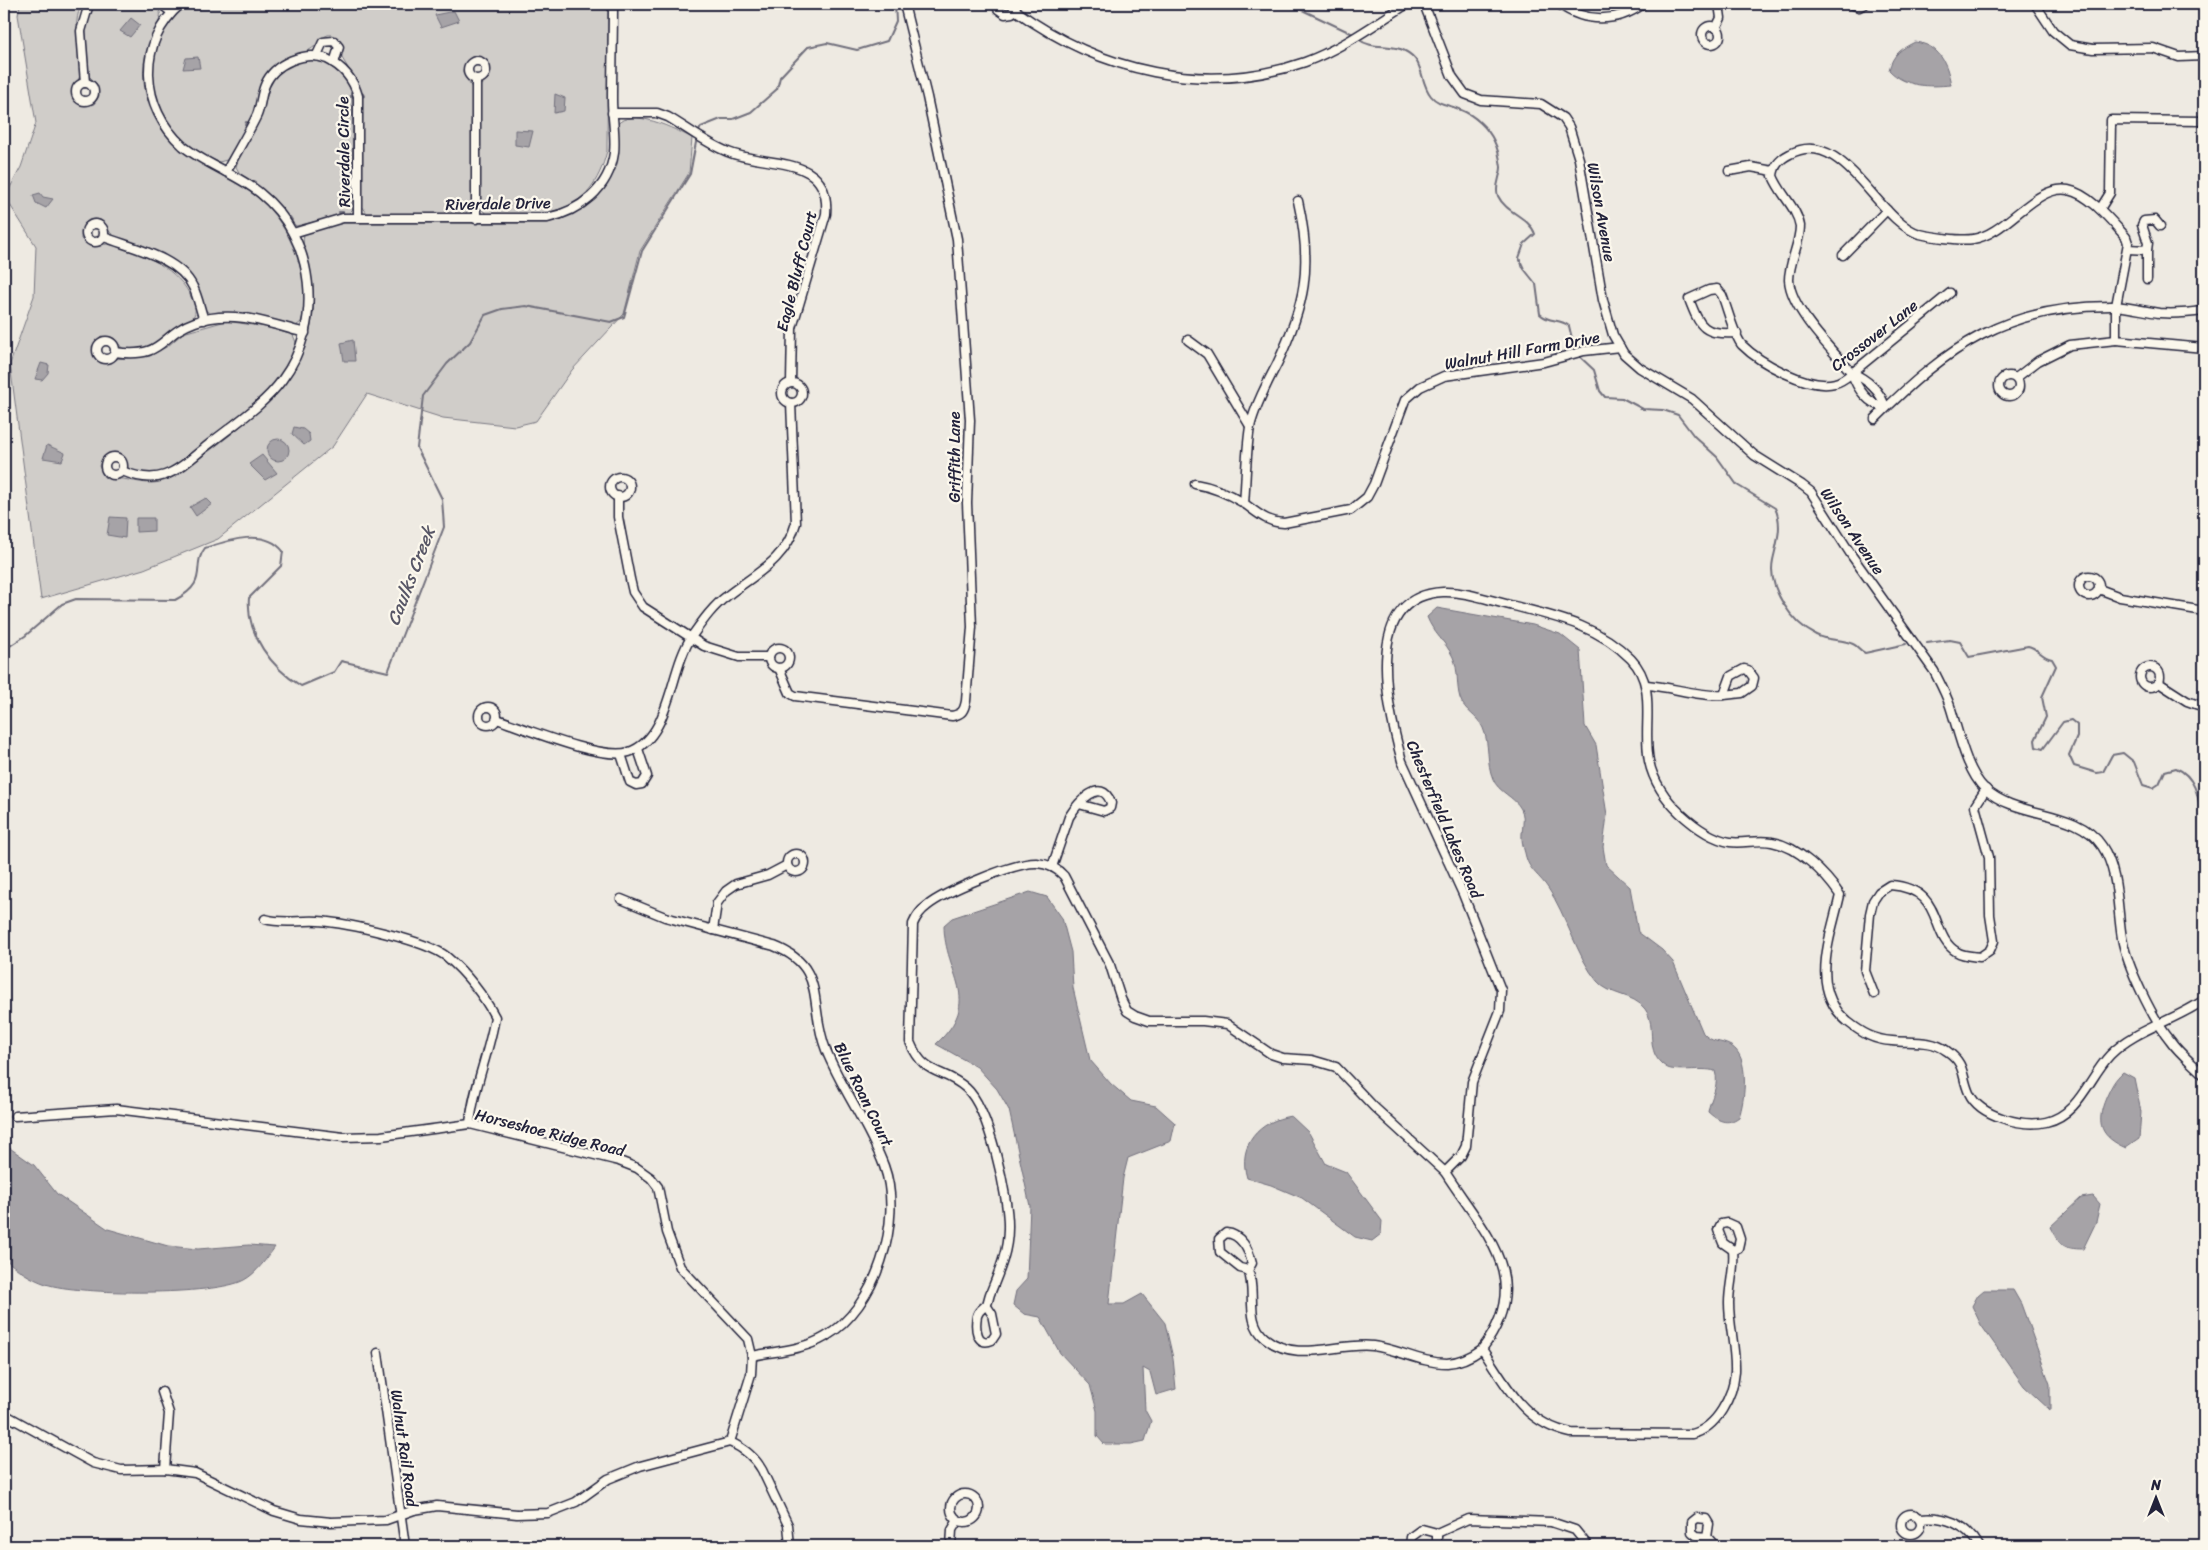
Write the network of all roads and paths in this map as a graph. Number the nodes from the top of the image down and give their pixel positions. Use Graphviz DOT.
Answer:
graph roads {
  1 [pos="90,4"];
  2 [pos="161,4"];
  3 [pos="181,4"];
  4 [pos="613,4"];
  5 [pos="904,4"];
  6 [pos="996,4"];
  7 [pos="1407,4"];
  8 [pos="1424,4"];
  9 [pos="1559,4"];
  10 [pos="1643,4"];
  11 [pos="1719,4"];
  12 [pos="1851,4"];
  13 [pos="1865,4"];
  14 [pos="2035,4"];
  15 [pos="1016,7"];
  16 [pos="171,12"];
  17 [pos="1716,28"];
  18 [pos="317,55"];
  19 [pos="2204,56"];
  20 [pos="334,63"];
  21 [pos="476,80"];
  22 [pos="84,83"];
  23 [pos="612,113"];
  24 [pos="2204,121"];
  25 [pos="1729,170"];
  26 [pos="1773,171"];
  27 [pos="226,172"];
  28 [pos="1298,201"];
  29 [pos="2100,209"];
  30 [pos="1887,210"];
  31 [pos="358,218"];
  32 [pos="476,219"];
  33 [pos="2160,226"];
  34 [pos="293,233"];
  35 [pos="104,237"];
  36 [pos="2128,249"];
  37 [pos="2147,250"];
  38 [pos="1843,255"];
  39 [pos="2147,279"];
  40 [pos="1950,293"];
  41 [pos="2116,306"];
  42 [pos="2204,311"];
  43 [pos="204,320"];
  44 [pos="305,333"];
  45 [pos="1737,333"];
  46 [pos="1188,340"];
  47 [pos="2116,340"];
  48 [pos="1620,348"];
  49 [pos="2204,348"];
  50 [pos="115,352"];
  51 [pos="1852,374"];
  52 [pos="2016,378"];
  53 [pos="792,383"];
  54 [pos="791,403"];
  55 [pos="1885,408"];
  56 [pos="1875,419"];
  57 [pos="1250,426"];
  58 [pos="122,471"];
  59 [pos="1195,484"];
  60 [pos="618,496"];
  61 [pos="1244,504"];
  62 [pos="2099,589"];
  63 [pos="2204,611"];
  64 [pos="691,638"];
  65 [pos="769,657"];
  66 [pos="779,668"];
  67 [pos="2159,683"];
  68 [pos="1647,685"];
  69 [pos="1724,695"];
  70 [pos="2204,707"];
  71 [pos="498,719"];
  72 [pos="638,749"];
  73 [pos="621,754"];
  74 [pos="1986,789"];
  75 [pos="1079,804"];
  76 [pos="787,865"];
  77 [pos="1052,867"];
  78 [pos="621,899"];
  79 [pos="265,919"];
  80 [pos="713,930"];
  81 [pos="1874,994"];
  82 [pos="2204,1000"];
  83 [pos="2159,1025"];
  84 [pos="2204,1075"];
  85 [pos="15,1116"];
  86 [pos="470,1124"];
  87 [pos="1445,1172"];
  88 [pos="1733,1250"];
  89 [pos="1248,1270"];
  90 [pos="986,1305"];
  91 [pos="1482,1349"];
  92 [pos="378,1353"];
  93 [pos="752,1356"];
  94 [pos="162,1392"];
  95 [pos="4,1414"];
  96 [pos="730,1442"];
  97 [pos="165,1469"];
  98 [pos="400,1517"];
  99 [pos="1920,1518"];
  100 [pos="958,1520"];
  101 [pos="1436,1533"];
  102 [pos="1707,1537"];
  103 [pos="405,1546"];
  104 [pos="790,1546"];
  105 [pos="951,1546"];
  106 [pos="1410,1546"];
  107 [pos="1437,1546"];
  108 [pos="1588,1546"];
  109 [pos="1715,1546"];
  110 [pos="1979,1546"];
  1 -- 22 [label="street"];
  2 -- 16 [label="street"];
  3 -- 16 [label="street"];
  4 -- 23 [label="street, Riverdale Drive"];
  5 -- 66 [label="street, Griffith Lane"];
  6 -- 15 [label="street"];
  7 -- 15 [label="street"];
  8 -- 48 [label="street, Wilson Avenue"];
  9 -- 10 [label="street"];
  11 -- 17 [label="street"];
  12 -- 13 [label="street"];
  14 -- 19 [label="street"];
  16 -- 27 [label="street"];
  18 -- 20 [label="street, Riverdale Circle"];
  18 -- 20 [label="street"];
  18 -- 27 [label="street"];
  20 -- 31 [label="street, Riverdale Circle"];
  21 -- 32 [label="street"];
  23 -- 32 [label="street, Riverdale Drive"];
  23 -- 53 [label="street, Eagle Bluff Court"];
  24 -- 29 [label="street"];
  25 -- 26 [label="street"];
  26 -- 30 [label="street"];
  26 -- 51 [label="street"];
  27 -- 34 [label="street"];
  28 -- 57 [label="street"];
  29 -- 30 [label="street"];
  29 -- 36 [label="street"];
  30 -- 38 [label="street"];
  31 -- 32 [label="street, Riverdale Drive"];
  31 -- 34 [label="street, Riverdale Drive"];
  33 -- 37 [label="street"];
  34 -- 44 [label="street"];
  35 -- 43 [label="street"];
  36 -- 37 [label="street"];
  36 -- 41 [label="street"];
  37 -- 39 [label="street"];
  40 -- 51 [label="street, Crossover Lane"];
  41 -- 42 [label="street"];
  41 -- 47 [label="street"];
  41 -- 55 [label="street"];
  43 -- 44 [label="street"];
  43 -- 50 [label="street"];
  44 -- 58 [label="street"];
  45 -- 45 [label="street, Crossover Lane"];
  45 -- 51 [label="street, Crossover Lane"];
  46 -- 57 [label="street"];
  47 -- 49 [label="street"];
  47 -- 52 [label="street"];
  48 -- 61 [label="street, Walnut Hill Farm Drive"];
  48 -- 74 [label="street, Wilson Avenue"];
  51 -- 55 [label="street"];
  53 -- 54 [label="street, Eagle Bluff Court"];
  53 -- 54 [label="street, Eagle Bluff Court"];
  54 -- 64 [label="street, Eagle Bluff Court"];
  55 -- 56 [label="street"];
  57 -- 61 [label="street"];
  59 -- 61 [label="street, Walnut Hill Farm Drive"];
  60 -- 64 [label="street"];
  62 -- 63 [label="street"];
  64 -- 65 [label="street"];
  64 -- 72 [label="street, Eagle Bluff Court"];
  65 -- 66 [label="street"];
  65 -- 66 [label="street"];
  67 -- 70 [label="street"];
  68 -- 69 [label="street"];
  68 -- 83 [label="street, Chesterfield Lakes Road"];
  68 -- 87 [label="street, Chesterfield Lakes Road"];
  71 -- 73 [label="street, Eagle Bluff Court"];
  72 -- 73 [label="street, Eagle Bluff Court"];
  72 -- 73 [label="street"];
  74 -- 81 [label="street"];
  74 -- 83 [label="street"];
  75 -- 77 [label="street"];
  76 -- 80 [label="street"];
  77 -- 87 [label="street"];
  77 -- 90 [label="street"];
  78 -- 80 [label="street, Blue Roan Court"];
  79 -- 86 [label="street"];
  80 -- 93 [label="street, Blue Roan Court"];
  82 -- 83 [label="street, Chesterfield Lakes Road"];
  83 -- 84 [label="street"];
  85 -- 86 [label="street, Horseshoe Ridge Road"];
  86 -- 93 [label="street, Horseshoe Ridge Road"];
  87 -- 91 [label="street"];
  88 -- 91 [label="street"];
  89 -- 89 [label="street"];
  89 -- 91 [label="street"];
  92 -- 98 [label="street, Walnut Rail Road"];
  93 -- 96 [label="street, Horseshoe Ridge Road"];
  94 -- 97 [label="street"];
  95 -- 97 [label="street"];
  96 -- 98 [label="street"];
  96 -- 104 [label="street"];
  97 -- 98 [label="street"];
  98 -- 103 [label="street, Walnut Rail Road"];
  99 -- 110 [label="street"];
  100 -- 105 [label="street"];
  101 -- 106 [label="street"];
  101 -- 107 [label="street"];
  101 -- 108 [label="street"];
  102 -- 109 [label="street"];
}
